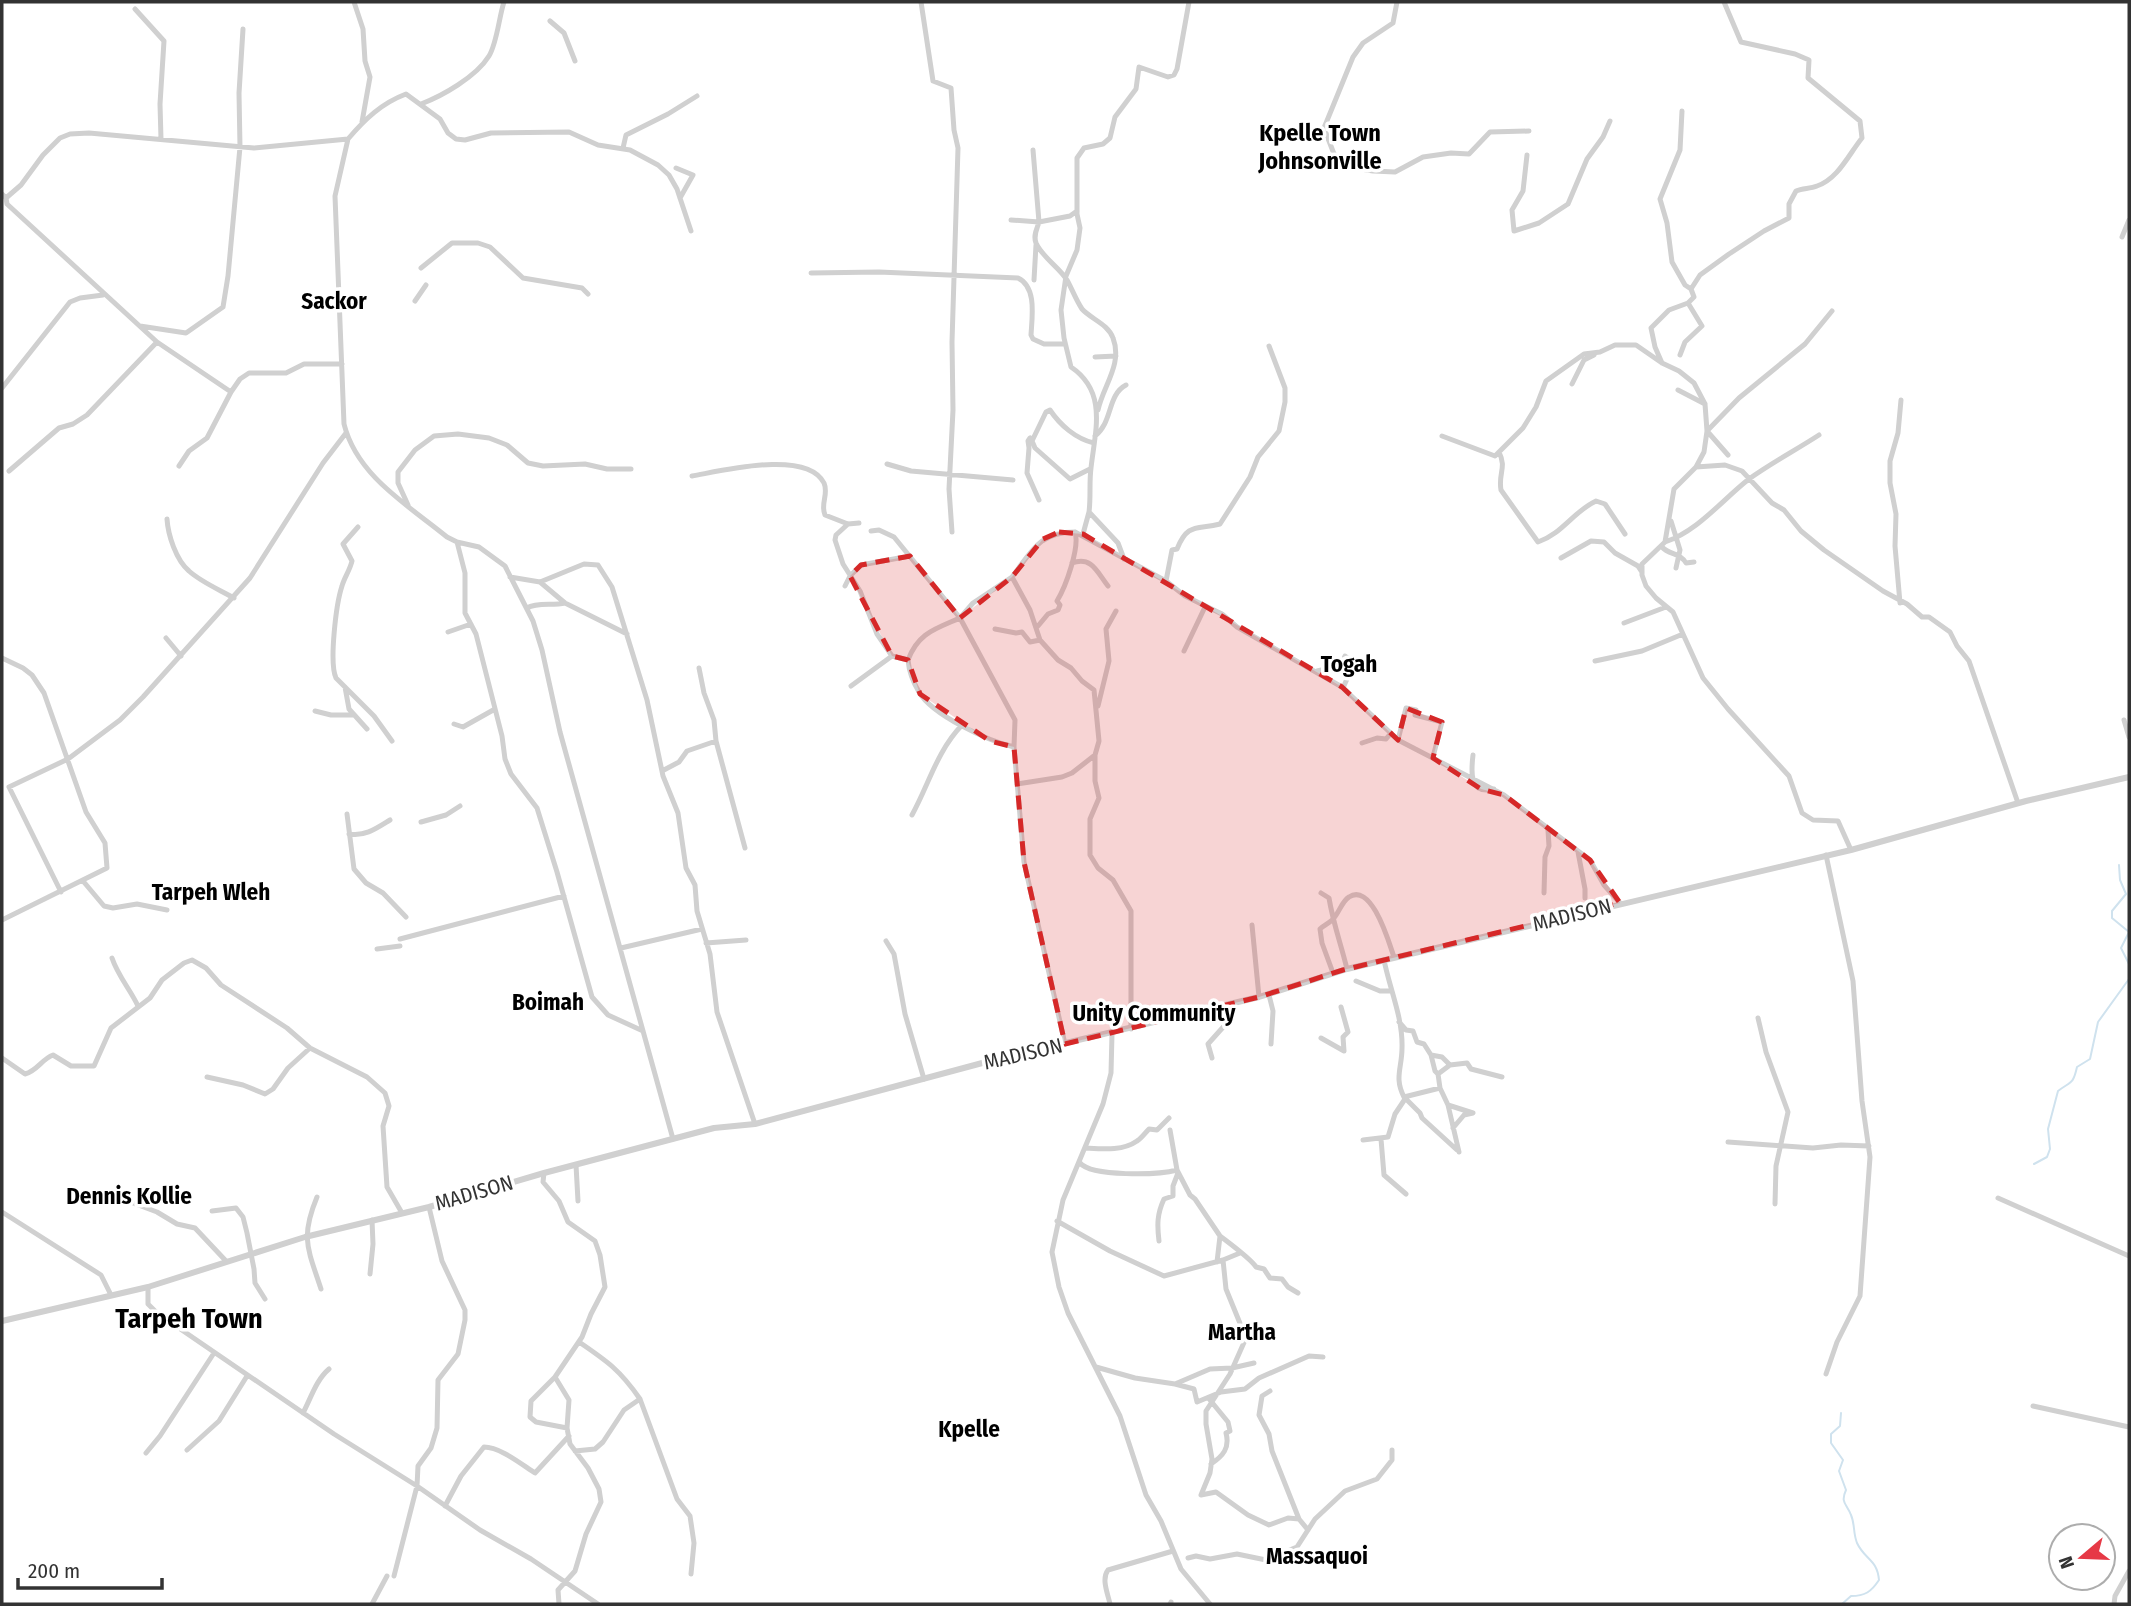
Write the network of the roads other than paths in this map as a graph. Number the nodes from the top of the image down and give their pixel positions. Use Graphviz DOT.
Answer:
graph roads {
  1 [pos="355,2"];
  2 [pos="504,2"];
  3 [pos="921,2"];
  4 [pos="1189,2"];
  5 [pos="1397,2"];
  6 [pos="1724,2"];
  7 [pos="135,9"];
  8 [pos="550,21"];
  9 [pos="243,29"];
  10 [pos="575,61"];
  11 [pos="697,96"];
  12 [pos="421,104"];
  13 [pos="1682,111"];
  14 [pos="1610,121"];
  15 [pos="362,123"];
  16 [pos="1529,131"];
  17 [pos="161,139"];
  18 [pos="348,139"];
  19 [pos="240,147"];
  20 [pos="623,148"];
  21 [pos="1033,150"];
  22 [pos="1527,155"];
  23 [pos="676,167"];
  24 [pos="4,196"];
  25 [pos="680,198"];
  26 [pos="1077,211"];
  27 [pos="1011,220"];
  28 [pos="2129,220"];
  29 [pos="1039,222"];
  30 [pos="691,231"];
  31 [pos="2122,237"];
  32 [pos="1036,244"];
  33 [pos="421,268"];
  34 [pos="811,272"];
  35 [pos="953,275"];
  36 [pos="1066,279"];
  37 [pos="1034,280"];
  38 [pos="426,285"];
  39 [pos="1691,289"];
  40 [pos="588,294"];
  41 [pos="103,295"];
  42 [pos="415,301"];
  43 [pos="1688,303"];
  44 [pos="1832,311"];
  45 [pos="139,326"];
  46 [pos="157,342"];
  47 [pos="1065,344"];
  48 [pos="1269,346"];
  49 [pos="1600,352"];
  50 [pos="1680,355"];
  51 [pos="1116,356"];
  52 [pos="1095,357"];
  53 [pos="342,363"];
  54 [pos="1662,363"];
  55 [pos="1126,384"];
  56 [pos="1572,384"];
  57 [pos="2,388"];
  58 [pos="1678,390"];
  59 [pos="231,392"];
  60 [pos="1901,400"];
  61 [pos="1705,404"];
  62 [pos="1098,413"];
  63 [pos="1707,431"];
  64 [pos="346,433"];
  65 [pos="1819,435"];
  66 [pos="1095,436"];
  67 [pos="1442,436"];
  68 [pos="1032,441"];
  69 [pos="1094,443"];
  70 [pos="1499,452"];
  71 [pos="1728,455"];
  72 [pos="887,464"];
  73 [pos="179,466"];
  74 [pos="1696,467"];
  75 [pos="632,469"];
  76 [pos="1091,469"];
  77 [pos="9,471"];
  78 [pos="950,473"];
  79 [pos="692,477"];
  80 [pos="1750,479"];
  81 [pos="1013,480"];
  82 [pos="1039,500"];
  83 [pos="408,505"];
  84 [pos="1088,512"];
  85 [pos="167,519"];
  86 [pos="1670,519"];
  87 [pos="859,523"];
  88 [pos="848,524"];
  89 [pos="358,527"];
  90 [pos="871,531"];
  91 [pos="952,532"];
  92 [pos="1075,532"];
  93 [pos="1083,534"];
  94 [pos="1625,534"];
  95 [pos="1675,538"];
  96 [pos="457,542"];
  97 [pos="1663,544"];
  98 [pos="910,556"];
  99 [pos="1680,556"];
  100 [pos="1561,558"];
  101 [pos="1124,559"];
  102 [pos="1694,562"];
  103 [pos="1072,563"];
  104 [pos="1676,568"];
  105 [pos="1642,572"];
  106 [pos="850,576"];
  107 [pos="510,577"];
  108 [pos="1012,577"];
  109 [pos="525,579"];
  110 [pos="1166,581"];
  111 [pos="540,582"];
  112 [pos="515,584"];
  113 [pos="845,586"];
  114 [pos="1108,586"];
  115 [pos="234,598"];
  116 [pos="565,603"];
  117 [pos="1900,603"];
  118 [pos="1205,607"];
  119 [pos="1666,607"];
  120 [pos="527,608"];
  121 [pos="1116,611"];
  122 [pos="960,618"];
  123 [pos="1625,623"];
  124 [pos="471,624"];
  125 [pos="1037,627"];
  126 [pos="995,629"];
  127 [pos="448,632"];
  128 [pos="627,634"];
  129 [pos="1684,634"];
  130 [pos="166,638"];
  131 [pos="1040,639"];
  132 [pos="1184,651"];
  133 [pos="181,656"];
  134 [pos="892,656"];
  135 [pos="2,658"];
  136 [pos="908,660"];
  137 [pos="1595,661"];
  138 [pos="699,668"];
  139 [pos="1317,671"];
  140 [pos="851,686"];
  141 [pos="345,687"];
  142 [pos="1343,688"];
  143 [pos="495,709"];
  144 [pos="315,710"];
  145 [pos="1096,712"];
  146 [pos="353,715"];
  147 [pos="2124,720"];
  148 [pos="454,724"];
  149 [pos="962,725"];
  150 [pos="367,729"];
  151 [pos="1391,733"];
  152 [pos="2129,737"];
  153 [pos="1398,740"];
  154 [pos="392,741"];
  155 [pos="716,741"];
  156 [pos="1362,743"];
  157 [pos="1014,747"];
  158 [pos="1095,755"];
  159 [pos="1472,755"];
  160 [pos="1433,757"];
  161 [pos="68,759"];
  162 [pos="662,771"];
  163 [pos="2129,777"];
  164 [pos="1471,778"];
  165 [pos="1017,784"];
  166 [pos="5,788"];
  167 [pos="2018,803"];
  168 [pos="460,806"];
  169 [pos="347,814"];
  170 [pos="912,815"];
  171 [pos="390,820"];
  172 [pos="421,822"];
  173 [pos="1548,830"];
  174 [pos="349,834"];
  175 [pos="745,848"];
  176 [pos="1851,850"];
  177 [pos="1578,852"];
  178 [pos="1826,855"];
  179 [pos="83,881"];
  180 [pos="61,892"];
  181 [pos="1321,893"];
  182 [pos="1544,894"];
  183 [pos="564,896"];
  184 [pos="1585,898"];
  185 [pos="1620,903"];
  186 [pos="167,910"];
  187 [pos="406,918"];
  188 [pos="2,920"];
  189 [pos="1332,921"];
  190 [pos="1252,925"];
  191 [pos="702,929"];
  192 [pos="746,940"];
  193 [pos="886,941"];
  194 [pos="706,943"];
  195 [pos="621,947"];
  196 [pos="377,949"];
  197 [pos="1394,957"];
  198 [pos="112,958"];
  199 [pos="1384,960"];
  200 [pos="1347,969"];
  201 [pos="1333,973"];
  202 [pos="1356,981"];
  203 [pos="1392,991"];
  204 [pos="1269,995"];
  205 [pos="1259,997"];
  206 [pos="138,1006"];
  207 [pos="1226,1006"];
  208 [pos="1341,1007"];
  209 [pos="1758,1018"];
  210 [pos="1399,1022"];
  211 [pos="1131,1029"];
  212 [pos="643,1031"];
  213 [pos="1112,1034"];
  214 [pos="1321,1038"];
  215 [pos="1065,1044"];
  216 [pos="1271,1044"];
  217 [pos="310,1048"];
  218 [pos="1431,1055"];
  219 [pos="2,1058"];
  220 [pos="1212,1058"];
  221 [pos="1450,1065"];
  222 [pos="1438,1074"];
  223 [pos="207,1077"];
  224 [pos="1502,1077"];
  225 [pos="924,1079"];
  226 [pos="1440,1088"];
  227 [pos="1405,1098"];
  228 [pos="1448,1105"];
  229 [pos="1169,1118"];
  230 [pos="755,1124"];
  231 [pos="1453,1128"];
  232 [pos="1170,1130"];
  233 [pos="673,1139"];
  234 [pos="1381,1139"];
  235 [pos="1363,1140"];
  236 [pos="1728,1142"];
  237 [pos="1869,1146"];
  238 [pos="1781,1147"];
  239 [pos="1086,1148"];
  240 [pos="1080,1163"];
  241 [pos="576,1165"];
  242 [pos="1177,1172"];
  243 [pos="544,1173"];
  244 [pos="1406,1194"];
  245 [pos="317,1198"];
  246 [pos="1998,1198"];
  247 [pos="578,1201"];
  248 [pos="133,1203"];
  249 [pos="1775,1204"];
  250 [pos="429,1207"];
  251 [pos="212,1211"];
  252 [pos="2,1212"];
  253 [pos="402,1213"];
  254 [pos="372,1220"];
  255 [pos="1057,1221"];
  256 [pos="1220,1236"];
  257 [pos="305,1237"];
  258 [pos="1159,1241"];
  259 [pos="251,1254"];
  260 [pos="1240,1254"];
  261 [pos="2129,1256"];
  262 [pos="226,1261"];
  263 [pos="1220,1261"];
  264 [pos="370,1273"];
  265 [pos="148,1287"];
  266 [pos="321,1289"];
  267 [pos="1298,1293"];
  268 [pos="111,1295"];
  269 [pos="265,1298"];
  270 [pos="2,1321"];
  271 [pos="579,1342"];
  272 [pos="214,1353"];
  273 [pos="1323,1357"];
  274 [pos="1254,1363"];
  275 [pos="1096,1367"];
  276 [pos="1232,1368"];
  277 [pos="330,1369"];
  278 [pos="1826,1374"];
  279 [pos="247,1376"];
  280 [pos="555,1377"];
  281 [pos="1175,1384"];
  282 [pos="1269,1391"];
  283 [pos="1218,1393"];
  284 [pos="640,1399"];
  285 [pos="1210,1400"];
  286 [pos="2033,1406"];
  287 [pos="303,1413"];
  288 [pos="2129,1427"];
  289 [pos="567,1428"];
  290 [pos="569,1436"];
  291 [pos="187,1450"];
  292 [pos="1392,1450"];
  293 [pos="575,1451"];
  294 [pos="146,1453"];
  295 [pos="1211,1464"];
  296 [pos="418,1486"];
  297 [pos="445,1506"];
  298 [pos="1299,1519"];
  299 [pos="1308,1530"];
  300 [pos="1173,1550"];
  301 [pos="1188,1558"];
  302 [pos="2129,1571"];
  303 [pos="691,1574"];
  304 [pos="387,1576"];
  305 [pos="394,1576"];
  306 [pos="566,1582"];
  307 [pos="372,1604"];
  308 [pos="559,1604"];
  309 [pos="598,1604"];
  310 [pos="1110,1604"];
  311 [pos="1210,1604"];
  312 [pos="2114,1604"];
  1 -- 15 [label="street"];
  2 -- 12 [label="street"];
  3 -- 35 [label="street"];
  4 -- 26 [label="street"];
  5 -- 16 [label="street"];
  6 -- 39 [label="street"];
  7 -- 17 [label="street"];
  8 -- 10 [label="street"];
  9 -- 19 [label="street"];
  11 -- 20 [label="street"];
  12 -- 15 [label="street"];
  12 -- 20 [label="street"];
  13 -- 39 [label="street"];
  14 -- 22 [label="street"];
  15 -- 18 [label="street"];
  17 -- 19 [label="street"];
  17 -- 24 [label="street"];
  18 -- 19 [label="street"];
  18 -- 53 [label="street"];
  19 -- 45 [label="street"];
  20 -- 25 [label="street"];
  21 -- 29 [label="street"];
  23 -- 25 [label="street"];
  24 -- 41 [label="street"];
  25 -- 30 [label="street"];
  26 -- 29 [label="street"];
  26 -- 36 [label="street"];
  27 -- 29 [label="street"];
  28 -- 31 [label="street"];
  29 -- 32 [label="street"];
  32 -- 36 [label="street"];
  32 -- 37 [label="street"];
  33 -- 40 [label="street"];
  34 -- 35 [label="street"];
  35 -- 47 [label="street"];
  35 -- 78 [label="street"];
  36 -- 47 [label="street"];
  36 -- 51 [label="street"];
  38 -- 42 [label="street"];
  39 -- 43 [label="street"];
  41 -- 45 [label="street"];
  41 -- 57 [label="street"];
  43 -- 50 [label="street"];
  43 -- 54 [label="street"];
  44 -- 63 [label="street"];
  45 -- 46 [label="street"];
  46 -- 59 [label="street"];
  46 -- 77 [label="street"];
  47 -- 62 [label="street"];
  48 -- 110 [label="street"];
  49 -- 54 [label="street"];
  49 -- 56 [label="street"];
  49 -- 70 [label="street"];
  51 -- 52 [label="street"];
  51 -- 62 [label="street"];
  53 -- 59 [label="street"];
  53 -- 64 [label="street"];
  54 -- 61 [label="street"];
  55 -- 66 [label="street"];
  58 -- 61 [label="street"];
  59 -- 73 [label="street"];
  60 -- 117 [label="street"];
  61 -- 63 [label="street"];
  62 -- 66 [label="street"];
  63 -- 71 [label="street"];
  63 -- 74 [label="street"];
  64 -- 83 [label="street"];
  64 -- 115 [label="street"];
  65 -- 80 [label="street"];
  66 -- 69 [label="street"];
  67 -- 70 [label="street"];
  68 -- 69 [label="street"];
  68 -- 76 [label="street"];
  68 -- 82 [label="street"];
  69 -- 76 [label="street"];
  70 -- 94 [label="street"];
  72 -- 78 [label="street"];
  74 -- 80 [label="street"];
  74 -- 86 [label="street"];
  75 -- 83 [label="street"];
  76 -- 84 [label="street"];
  78 -- 81 [label="street"];
  78 -- 91 [label="street"];
  79 -- 88 [label="street"];
  80 -- 95 [label="street"];
  80 -- 117 [label="street"];
  83 -- 96 [label="street"];
  84 -- 93 [label="street"];
  84 -- 101 [label="street"];
  85 -- 115 [label="street"];
  86 -- 95 [label="street"];
  86 -- 97 [label="street"];
  87 -- 88 [label="street"];
  88 -- 106 [label="street"];
  89 -- 141 [label="street"];
  90 -- 98 [label="street"];
  92 -- 93 [label="street"];
  92 -- 103 [label="street"];
  92 -- 108 [label="street"];
  93 -- 101 [label="street"];
  95 -- 97 [label="street"];
  95 -- 99 [label="street"];
  96 -- 107 [label="street"];
  96 -- 124 [label="street"];
  97 -- 99 [label="street"];
  97 -- 105 [label="street"];
  98 -- 106 [label="street"];
  98 -- 122 [label="street"];
  99 -- 102 [label="street"];
  99 -- 104 [label="street"];
  100 -- 105 [label="street"];
  101 -- 110 [label="street"];
  103 -- 114 [label="street"];
  103 -- 125 [label="street"];
  105 -- 119 [label="street"];
  106 -- 113 [label="street"];
  106 -- 134 [label="street"];
  107 -- 109 [label="street"];
  107 -- 112 [label="street"];
  108 -- 122 [label="street"];
  108 -- 125 [label="street"];
  109 -- 111 [label="street"];
  109 -- 112 [label="street"];
  110 -- 118 [label="street"];
  111 -- 116 [label="street"];
  111 -- 128 [label="street"];
  112 -- 120 [label="street"];
  115 -- 133 [label="street"];
  116 -- 120 [label="street"];
  116 -- 128 [label="street"];
  117 -- 167 [label="street"];
  118 -- 132 [label="street"];
  118 -- 139 [label="street"];
  119 -- 123 [label="street"];
  119 -- 129 [label="street"];
  120 -- 195 [label="street"];
  121 -- 145 [label="street"];
  122 -- 136 [label="street"];
  122 -- 157 [label="street"];
  124 -- 127 [label="street"];
  124 -- 143 [label="street"];
  125 -- 131 [label="street"];
  126 -- 131 [label="street"];
  128 -- 162 [label="street"];
  129 -- 137 [label="street"];
  129 -- 176 [label="street"];
  130 -- 133 [label="street"];
  131 -- 145 [label="street"];
  133 -- 161 [label="street"];
  134 -- 136 [label="street"];
  134 -- 140 [label="street"];
  135 -- 161 [label="street"];
  136 -- 149 [label="street"];
  138 -- 155 [label="street"];
  139 -- 142 [label="street"];
  139 -- 142 [label="street"];
  141 -- 146 [label="street"];
  141 -- 154 [label="street"];
  142 -- 151 [label="street"];
  143 -- 148 [label="street"];
  143 -- 183 [label="street"];
  144 -- 146 [label="street"];
  145 -- 158 [label="street"];
  146 -- 150 [label="street"];
  147 -- 152 [label="street"];
  149 -- 157 [label="street"];
  149 -- 170 [label="street"];
  151 -- 153 [label="street"];
  151 -- 156 [label="street"];
  153 -- 160 [label="street"];
  153 -- 160 [label="street"];
  155 -- 162 [label="street"];
  155 -- 175 [label="street"];
  157 -- 165 [label="street"];
  158 -- 165 [label="street"];
  158 -- 211 [label="street"];
  159 -- 164 [label="street"];
  160 -- 164 [label="street"];
  161 -- 166 [label="street"];
  161 -- 179 [label="street"];
  162 -- 191 [label="street"];
  163 -- 167 [label="street, MADISON"];
  164 -- 173 [label="street"];
  165 -- 215 [label="street"];
  166 -- 180 [label="street"];
  167 -- 176 [label="street, MADISON"];
  168 -- 172 [label="street"];
  169 -- 174 [label="street"];
  171 -- 174 [label="street"];
  173 -- 177 [label="street"];
  173 -- 182 [label="street"];
  174 -- 187 [label="street"];
  176 -- 178 [label="street, MADISON"];
  177 -- 184 [label="street"];
  177 -- 185 [label="street"];
  178 -- 185 [label="street, MADISON"];
  178 -- 237 [label="street"];
  179 -- 180 [label="street"];
  179 -- 186 [label="street"];
  180 -- 188 [label="street"];
  181 -- 189 [label="street"];
  183 -- 196 [label="street"];
  183 -- 212 [label="street"];
  185 -- 197 [label="street, MADISON"];
  189 -- 197 [label="street"];
  189 -- 200 [label="street"];
  189 -- 201 [label="street"];
  190 -- 205 [label="street"];
  191 -- 194 [label="street"];
  191 -- 195 [label="street"];
  192 -- 194 [label="street"];
  193 -- 225 [label="street"];
  194 -- 230 [label="street"];
  195 -- 212 [label="street"];
  197 -- 199 [label="street, MADISON"];
  198 -- 206 [label="street"];
  199 -- 200 [label="street, MADISON"];
  199 -- 203 [label="street"];
  200 -- 201 [label="street, MADISON"];
  201 -- 204 [label="street, MADISON"];
  202 -- 203 [label="street"];
  203 -- 210 [label="street"];
  204 -- 205 [label="street, MADISON"];
  204 -- 216 [label="street"];
  205 -- 207 [label="street, MADISON"];
  206 -- 217 [label="street"];
  206 -- 219 [label="street"];
  207 -- 211 [label="street, MADISON"];
  207 -- 220 [label="street"];
  208 -- 214 [label="street"];
  209 -- 238 [label="street"];
  210 -- 218 [label="street"];
  210 -- 227 [label="street"];
  211 -- 213 [label="street, MADISON"];
  212 -- 233 [label="street"];
  213 -- 215 [label="street, MADISON"];
  213 -- 239 [label="street"];
  215 -- 225 [label="street, MADISON"];
  217 -- 223 [label="street"];
  217 -- 253 [label="street"];
  218 -- 221 [label="street"];
  218 -- 222 [label="street"];
  221 -- 222 [label="street"];
  221 -- 224 [label="street"];
  222 -- 226 [label="street"];
  225 -- 230 [label="street, MADISON"];
  226 -- 227 [label="street"];
  226 -- 228 [label="street"];
  227 -- 231 [label="street"];
  227 -- 234 [label="street"];
  228 -- 231 [label="street"];
  228 -- 231 [label="street"];
  229 -- 239 [label="street"];
  230 -- 233 [label="street, MADISON"];
  232 -- 242 [label="street"];
  233 -- 241 [label="street, MADISON"];
  234 -- 235 [label="street"];
  234 -- 244 [label="street"];
  236 -- 238 [label="street"];
  237 -- 238 [label="street"];
  237 -- 278 [label="street"];
  238 -- 249 [label="street"];
  239 -- 240 [label="street"];
  240 -- 242 [label="street"];
  240 -- 255 [label="street"];
  241 -- 243 [label="street, MADISON"];
  241 -- 247 [label="street"];
  242 -- 256 [label="street"];
  242 -- 258 [label="street"];
  243 -- 250 [label="street, MADISON"];
  243 -- 271 [label="street"];
  245 -- 257 [label="street"];
  246 -- 261 [label="street"];
  248 -- 262 [label="street"];
  250 -- 253 [label="street, MADISON"];
  250 -- 296 [label="street"];
  251 -- 259 [label="street"];
  252 -- 268 [label="street"];
  253 -- 254 [label="street, MADISON"];
  254 -- 257 [label="street, MADISON"];
  254 -- 264 [label="street"];
  255 -- 263 [label="street"];
  255 -- 275 [label="street"];
  256 -- 260 [label="street"];
  256 -- 263 [label="street"];
  257 -- 259 [label="street, MADISON"];
  257 -- 266 [label="street"];
  259 -- 262 [label="street, MADISON"];
  259 -- 269 [label="street"];
  260 -- 263 [label="street"];
  260 -- 267 [label="street"];
  262 -- 265 [label="street, MADISON"];
  263 -- 276 [label="street"];
  265 -- 268 [label="street, MADISON"];
  265 -- 272 [label="street"];
  268 -- 270 [label="street, MADISON"];
  271 -- 280 [label="street"];
  271 -- 284 [label="street"];
  272 -- 279 [label="street"];
  272 -- 294 [label="street"];
  273 -- 283 [label="street"];
  274 -- 276 [label="street"];
  275 -- 281 [label="street"];
  275 -- 300 [label="street"];
  276 -- 281 [label="street"];
  276 -- 283 [label="street"];
  277 -- 287 [label="street"];
  279 -- 287 [label="street"];
  279 -- 291 [label="street"];
  280 -- 289 [label="street"];
  280 -- 289 [label="street"];
  281 -- 285 [label="street"];
  282 -- 298 [label="street"];
  283 -- 285 [label="street"];
  284 -- 293 [label="street"];
  284 -- 303 [label="street"];
  285 -- 295 [label="street"];
  285 -- 295 [label="street"];
  286 -- 288 [label="street"];
  287 -- 296 [label="street"];
  289 -- 290 [label="street"];
  290 -- 293 [label="street"];
  290 -- 297 [label="street"];
  292 -- 299 [label="street"];
  293 -- 306 [label="street"];
  295 -- 298 [label="street"];
  296 -- 297 [label="street"];
  296 -- 305 [label="street"];
  297 -- 306 [label="street"];
  298 -- 299 [label="street"];
  299 -- 301 [label="street"];
  300 -- 310 [label="street"];
  300 -- 311 [label="street"];
  302 -- 312 [label="street"];
  304 -- 307 [label="street"];
  306 -- 308 [label="street"];
  306 -- 309 [label="street"];
}
